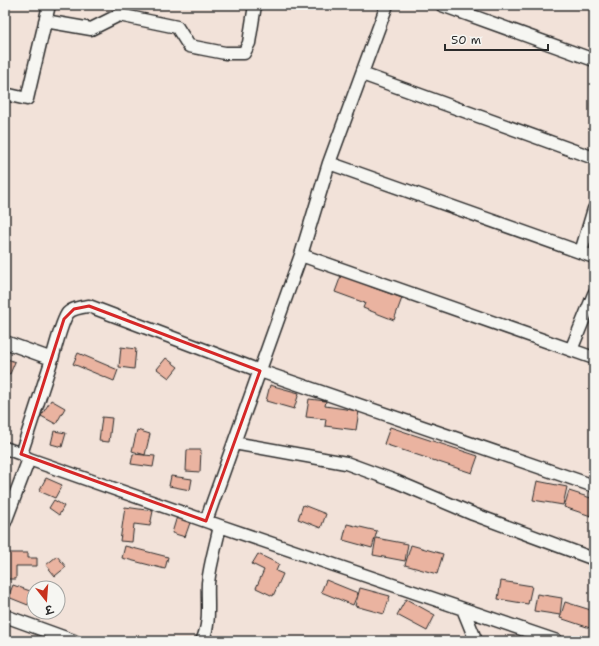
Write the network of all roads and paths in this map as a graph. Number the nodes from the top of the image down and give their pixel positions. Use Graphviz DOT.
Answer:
graph roads {
  1 [pos="49,5"];
  2 [pos="255,5"];
  3 [pos="387,5"];
  4 [pos="442,5"];
  5 [pos="45,21"];
  6 [pos="594,60"];
  7 [pos="362,74"];
  8 [pos="5,94"];
  9 [pos="594,158"];
  10 [pos="329,163"];
  11 [pos="594,210"];
  12 [pos="580,252"];
  13 [pos="301,255"];
  14 [pos="594,257"];
  15 [pos="594,294"];
  16 [pos="5,342"];
  17 [pos="571,350"];
  18 [pos="594,358"];
  19 [pos="52,359"];
  20 [pos="260,371"];
  21 [pos="234,442"];
  22 [pos="5,448"];
  23 [pos="25,456"];
  24 [pos="594,486"];
  25 [pos="206,521"];
  26 [pos="5,522"];
  27 [pos="220,526"];
  28 [pos="594,559"];
  29 [pos="463,609"];
  30 [pos="5,616"];
  31 [pos="74,641"];
  32 [pos="202,641"];
  33 [pos="476,641"];
  34 [pos="557,641"];
  1 -- 5 [label="street"];
  2 -- 5 [label="street"];
  3 -- 7 [label="street"];
  4 -- 6 [label="street"];
  5 -- 8 [label="street"];
  7 -- 9 [label="street"];
  7 -- 10 [label="street"];
  10 -- 12 [label="street"];
  10 -- 13 [label="street"];
  11 -- 12 [label="street"];
  12 -- 14 [label="street"];
  13 -- 17 [label="street"];
  13 -- 20 [label="street"];
  15 -- 17 [label="street"];
  16 -- 19 [label="street"];
  17 -- 18 [label="street"];
  19 -- 20 [label="street"];
  19 -- 23 [label="street"];
  20 -- 21 [label="street"];
  20 -- 24 [label="street"];
  21 -- 25 [label="street"];
  21 -- 28 [label="street"];
  22 -- 23 [label="street"];
  23 -- 25 [label="street"];
  23 -- 26 [label="street"];
  25 -- 27 [label="street"];
  27 -- 29 [label="street"];
  27 -- 32 [label="street"];
  29 -- 33 [label="street"];
  29 -- 34 [label="street"];
  30 -- 31 [label="street"];
}
